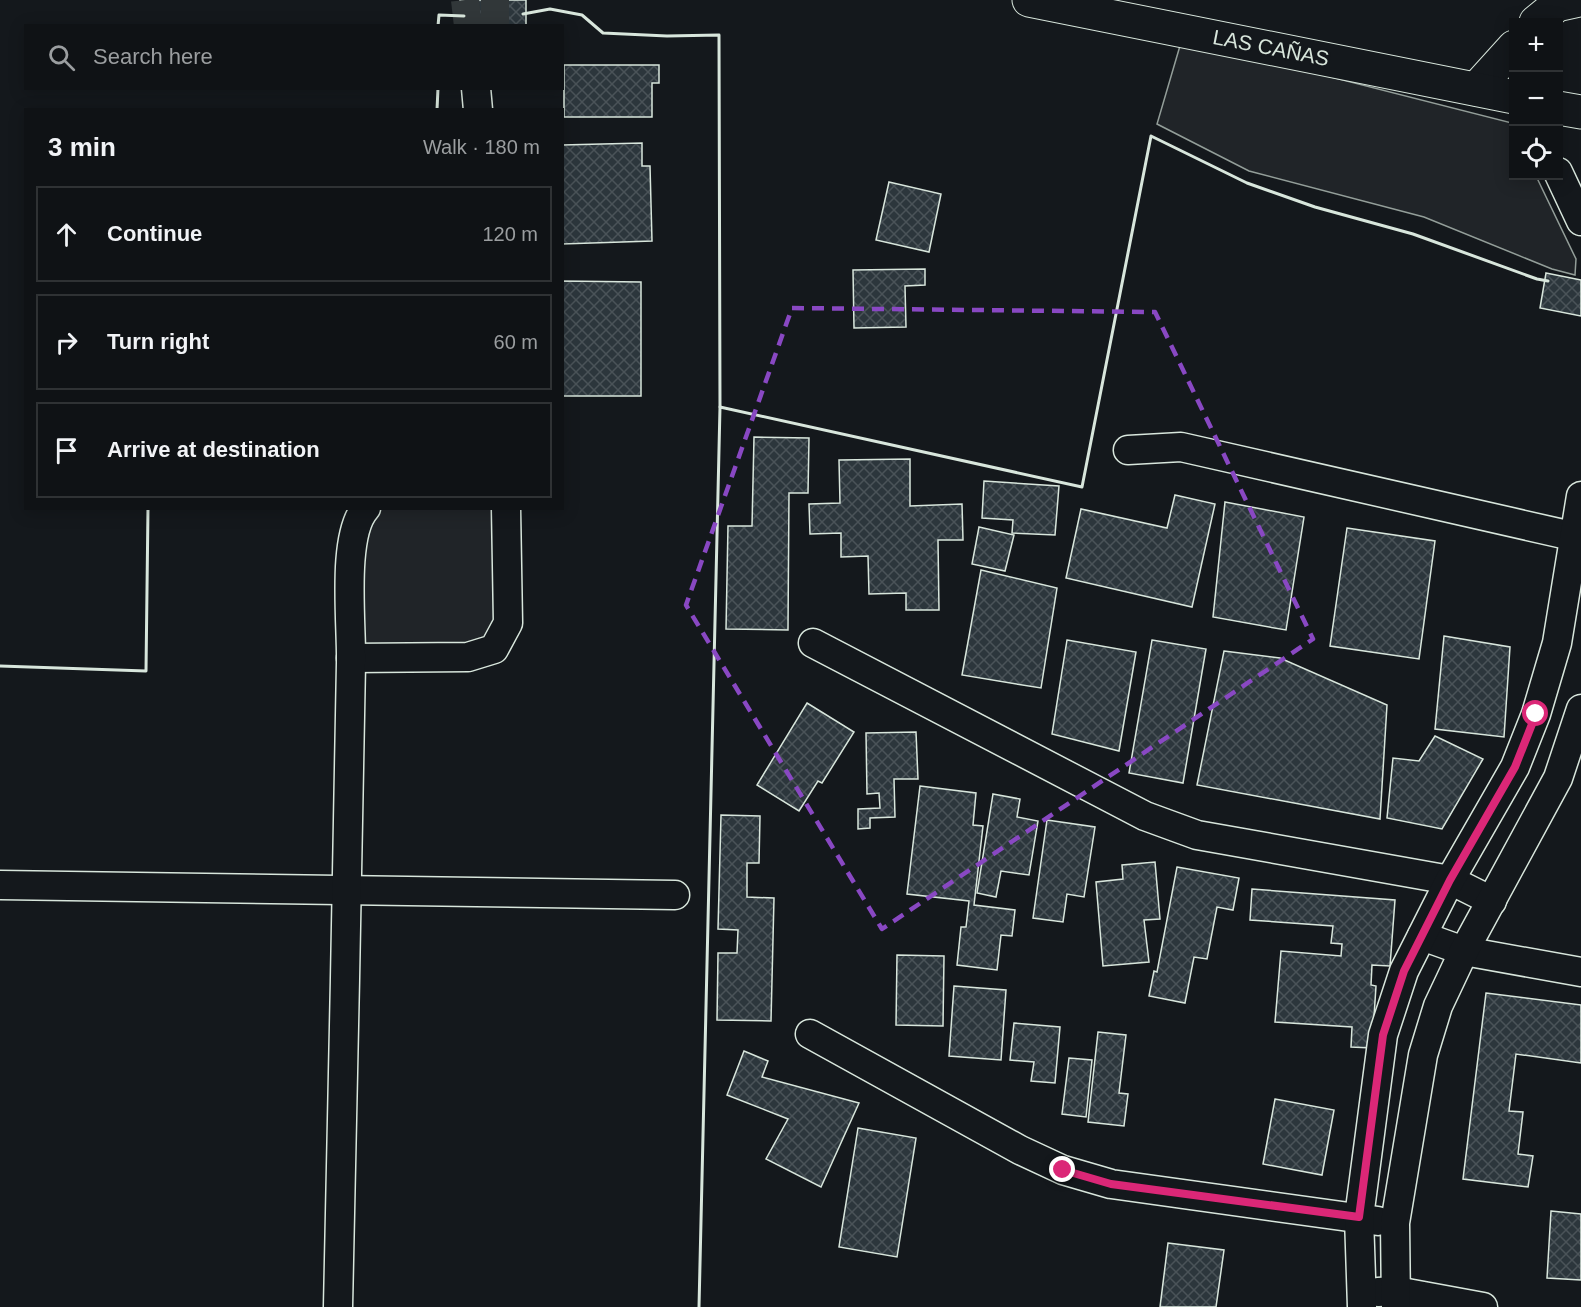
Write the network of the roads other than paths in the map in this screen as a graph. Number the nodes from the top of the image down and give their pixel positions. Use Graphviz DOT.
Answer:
graph roads {
  1 [pos="1029,0"];
  2 [pos="1579,0"];
  3 [pos="1541,18"];
  4 [pos="1509,53"];
  5 [pos="1476,89"];
  6 [pos="1509,97"];
  7 [pos="1563,109"];
  8 [pos="1581,112"];
  9 [pos="1562,180"];
  10 [pos="1581,220"];
  11 [pos="1128,450"];
  12 [pos="1581,496"];
  13 [pos="364,510"];
  14 [pos="506,510"];
  15 [pos="1577,537"];
  16 [pos="1573,593"];
  17 [pos="813,643"];
  18 [pos="351,658"];
  19 [pos="1581,709"];
  20 [pos="1450,880"];
  21 [pos="0,885"];
  22 [pos="347,889"];
  23 [pos="675,895"];
  24 [pos="1492,901"];
  25 [pos="1422,936"];
  26 [pos="1464,951"];
  27 [pos="1581,972"];
  28 [pos="810,1034"];
  29 [pos="1359,1217"];
  30 [pos="1395,1223"];
  31 [pos="1396,1299"];
  32 [pos="1362,1300"];
  33 [pos="338,1307"];
  34 [pos="1483,1307"];
  1 -- 5 [label="main road, LAS CAÑAS"];
  2 -- 3 [label="main road"];
  4 -- 5 [label="main road"];
  5 -- 6 [label="main road, LAS CAÑAS"];
  7 -- 8 [label="main road"];
  9 -- 10 [label="street"];
  11 -- 15 [label="street"];
  12 -- 15 [label="street"];
  13 -- 18 [label="street"];
  14 -- 18 [label="street"];
  15 -- 16 [label="street"];
  16 -- 20 [label="street"];
  17 -- 20 [label="street"];
  18 -- 22 [label="street"];
  19 -- 24 [label="street"];
  20 -- 24 [label="street"];
  20 -- 25 [label="street"];
  21 -- 22 [label="street"];
  22 -- 23 [label="street"];
  22 -- 33 [label="street"];
  24 -- 26 [label="street"];
  25 -- 26 [label="street"];
  25 -- 29 [label="street"];
  26 -- 27 [label="street"];
  26 -- 30 [label="street"];
  28 -- 29 [label="street"];
  29 -- 30 [label="street"];
  29 -- 32 [label="street"];
  30 -- 31 [label="street"];
  31 -- 32 [label="street"];
  31 -- 34 [label="street"];
}
